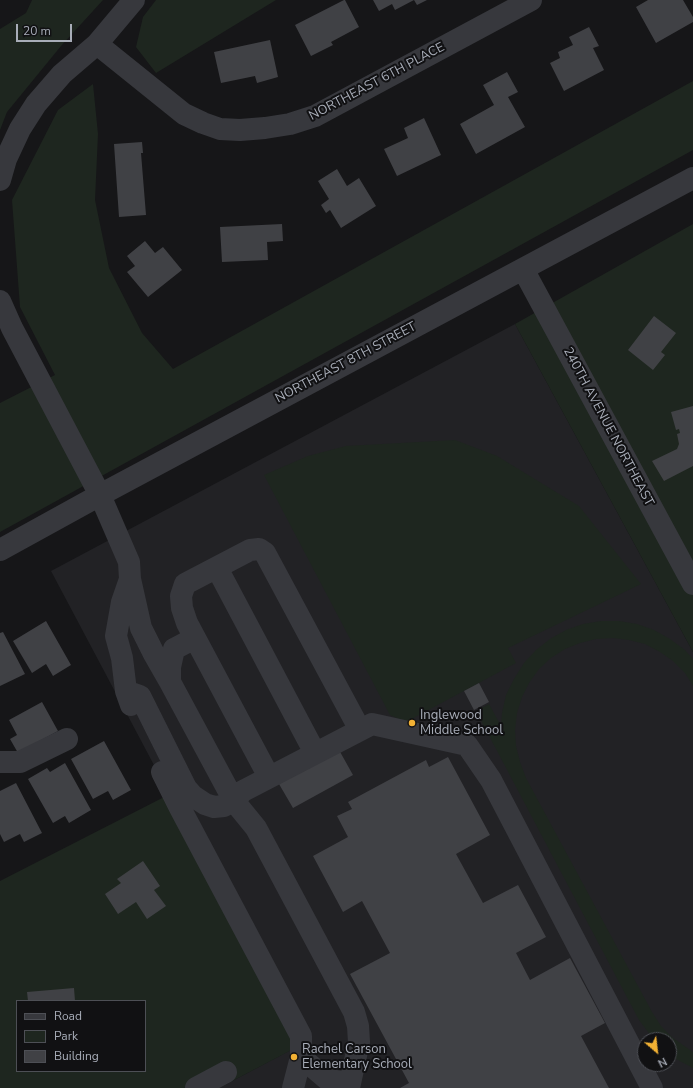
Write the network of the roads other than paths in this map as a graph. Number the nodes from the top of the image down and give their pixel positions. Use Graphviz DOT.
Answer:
graph roads {
  1 [pos="134,0"];
  2 [pos="531,0"];
  3 [pos="97,44"];
  4 [pos="693,178"];
  5 [pos="0,180"];
  6 [pos="523,269"];
  7 [pos="0,303"];
  8 [pos="100,495"];
  9 [pos="0,550"];
  10 [pos="217,568"];
  11 [pos="130,579"];
  12 [pos="693,584"];
  13 [pos="195,638"];
  14 [pos="154,654"];
  15 [pos="122,658"];
  16 [pos="170,682"];
  17 [pos="126,691"];
  18 [pos="360,730"];
  19 [pos="67,739"];
  20 [pos="315,753"];
  21 [pos="0,762"];
  22 [pos="269,777"];
  23 [pos="234,801"];
  24 [pos="301,1057"];
  25 [pos="226,1072"];
  26 [pos="349,1086"];
  27 [pos="196,1088"];
  28 [pos="293,1088"];
  29 [pos="652,1088"];
  1 -- 3 [label="street"];
  2 -- 3 [label="street, NORTHEAST 6TH PLACE"];
  3 -- 5 [label="street"];
  4 -- 6 [label="street, NORTHEAST 8TH STREET"];
  6 -- 8 [label="street, NORTHEAST 8TH STREET"];
  6 -- 12 [label="street, 240TH AVENUE NORTHEAST"];
  7 -- 8 [label="street"];
  8 -- 9 [label="street, NORTHEAST 8TH STREET"];
  8 -- 11 [label="street"];
  10 -- 13 [label="street"];
  10 -- 18 [label="street"];
  10 -- 20 [label="street"];
  11 -- 14 [label="street"];
  11 -- 15 [label="street"];
  13 -- 16 [label="street"];
  13 -- 22 [label="street"];
  14 -- 15 [label="street"];
  14 -- 16 [label="street"];
  15 -- 17 [label="street"];
  16 -- 23 [label="street"];
  17 -- 23 [label="street"];
  17 -- 24 [label="street"];
  18 -- 20 [label="street"];
  18 -- 29 [label="street"];
  19 -- 21 [label="street"];
  20 -- 22 [label="street"];
  22 -- 23 [label="street"];
  23 -- 26 [label="street"];
  24 -- 26 [label="street"];
  24 -- 28 [label="street"];
  25 -- 27 [label="street"];
}
